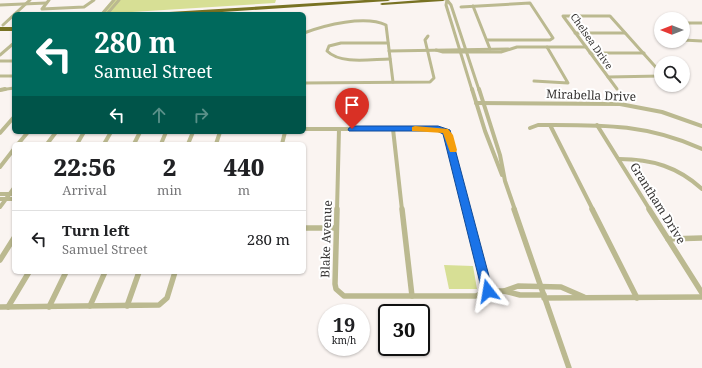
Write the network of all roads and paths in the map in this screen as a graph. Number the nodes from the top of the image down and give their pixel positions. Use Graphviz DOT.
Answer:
graph roads {
  1 [pos="26,0"];
  2 [pos="30,0"];
  3 [pos="50,0"];
  4 [pos="94,0"];
  5 [pos="114,0"];
  6 [pos="119,0"];
  7 [pos="388,0"];
  8 [pos="443,0"];
  9 [pos="447,0"];
  10 [pos="46,3"];
  11 [pos="25,4"];
  12 [pos="0,5"];
  13 [pos="20,5"];
  14 [pos="473,6"];
  15 [pos="285,7"];
  16 [pos="461,7"];
  17 [pos="14,12"];
  18 [pos="16,12"];
  19 [pos="104,12"];
  20 [pos="109,12"];
  21 [pos="202,12"];
  22 [pos="251,12"];
  23 [pos="261,12"];
  24 [pos="12,14"];
  25 [pos="12,16"];
  26 [pos="690,23"];
  27 [pos="702,23"];
  28 [pos="12,24"];
  29 [pos="1,26"];
  30 [pos="12,28"];
  31 [pos="306,32"];
  32 [pos="575,33"];
  33 [pos="625,33"];
  34 [pos="428,36"];
  35 [pos="487,40"];
  36 [pos="690,40"];
  37 [pos="702,41"];
  38 [pos="388,43"];
  39 [pos="12,46"];
  40 [pos="547,47"];
  41 [pos="586,47"];
  42 [pos="490,49"];
  43 [pos="508,49"];
  44 [pos="428,50"];
  45 [pos="460,50"];
  46 [pos="466,50"];
  47 [pos="389,51"];
  48 [pos="590,53"];
  49 [pos="644,53"];
  50 [pos="0,55"];
  51 [pos="390,59"];
  52 [pos="0,62"];
  53 [pos="12,63"];
  54 [pos="654,65"];
  55 [pos="0,76"];
  56 [pos="12,76"];
  57 [pos="654,76"];
  58 [pos="608,77"];
  59 [pos="534,81"];
  60 [pos="306,82"];
  61 [pos="393,82"];
  62 [pos="12,88"];
  63 [pos="0,90"];
  64 [pos="617,90"];
  65 [pos="476,103"];
  66 [pos="482,103"];
  67 [pos="12,119"];
  68 [pos="597,124"];
  69 [pos="550,125"];
  70 [pos="702,126"];
  71 [pos="530,128"];
  72 [pos="306,129"];
  73 [pos="339,129"];
  74 [pos="393,129"];
  75 [pos="0,133"];
  76 [pos="26,134"];
  77 [pos="20,142"];
  78 [pos="702,149"];
  79 [pos="12,152"];
  80 [pos="619,159"];
  81 [pos="0,167"];
  82 [pos="505,182"];
  83 [pos="702,189"];
  84 [pos="0,194"];
  85 [pos="12,194"];
  86 [pos="0,199"];
  87 [pos="6,199"];
  88 [pos="12,199"];
  89 [pos="0,208"];
  90 [pos="306,228"];
  91 [pos="336,228"];
  92 [pos="702,238"];
  93 [pos="668,239"];
  94 [pos="12,241"];
  95 [pos="0,260"];
  96 [pos="28,274"];
  97 [pos="65,274"];
  98 [pos="104,274"];
  99 [pos="138,274"];
  100 [pos="174,274"];
  101 [pos="541,287"];
  102 [pos="488,291"];
  103 [pos="504,291"];
  104 [pos="702,293"];
  105 [pos="412,296"];
  106 [pos="544,297"];
  107 [pos="586,298"];
  108 [pos="637,298"];
  109 [pos="702,298"];
  110 [pos="49,306"];
  111 [pos="90,306"];
  112 [pos="127,306"];
  113 [pos="0,307"];
  114 [pos="8,307"];
  115 [pos="569,368"];
  1 -- 13 [label="street"];
  2 -- 11 [label="street"];
  3 -- 10 [label="street"];
  4 -- 10 [label="street"];
  5 -- 19 [label="street"];
  6 -- 20 [label="street"];
  7 -- 15 [label="highway"];
  8 -- 23 [label="highway"];
  9 -- 45 [label="street"];
  9 -- 46 [label="street"];
  10 -- 11 [label="street"];
  11 -- 13 [label="street"];
  11 -- 18 [label="street"];
  12 -- 13 [label="street"];
  13 -- 17 [label="street"];
  14 -- 16 [label="street"];
  14 -- 35 [label="street"];
  14 -- 35 [label="street"];
  15 -- 21 [label="highway"];
  15 -- 22 [label="highway"];
  24 -- 29 [label="street"];
  25 -- 29 [label="street"];
  26 -- 27 [label="street"];
  28 -- 29 [label="highway"];
  29 -- 30 [label="highway"];
  31 -- 38 [label="street"];
  32 -- 33 [label="street"];
  32 -- 33 [label="street, Chelsea Drive"];
  32 -- 41 [label="street, Chelsea Drive"];
  33 -- 49 [label="street, Chelsea Drive"];
  34 -- 44 [label="street"];
  35 -- 42 [label="street"];
  36 -- 37 [label="street"];
  38 -- 47 [label="street"];
  38 -- 51 [label="street"];
  39 -- 50 [label="street"];
  40 -- 41 [label="street"];
  40 -- 43 [label="street"];
  40 -- 59 [label="street"];
  41 -- 48 [label="street, Chelsea Drive"];
  42 -- 43 [label="street"];
  42 -- 46 [label="street"];
  43 -- 46 [label="street"];
  44 -- 45 [label="street"];
  44 -- 47 [label="street"];
  44 -- 61 [label="street"];
  45 -- 46 [label="street"];
  45 -- 65 [label="street"];
  46 -- 66 [label="street"];
  47 -- 51 [label="street"];
  48 -- 49 [label="street"];
  48 -- 58 [label="street, Chelsea Drive"];
  49 -- 54 [label="street, Chelsea Drive"];
  51 -- 61 [label="street"];
  52 -- 53 [label="street"];
  55 -- 56 [label="street"];
  57 -- 58 [label="street, Chelsea Drive"];
  58 -- 64 [label="street, Chelsea Drive"];
  60 -- 61 [label="street"];
  62 -- 63 [label="street"];
  65 -- 66 [label="street, Mirabella Drive"];
  65 -- 82 [label="street"];
  66 -- 70 [label="street, Mirabella Drive"];
  66 -- 82 [label="street"];
  67 -- 75 [label="street"];
  68 -- 69 [label="street"];
  68 -- 78 [label="street"];
  68 -- 80 [label="street, Grantham Drive"];
  69 -- 71 [label="street"];
  69 -- 108 [label="street"];
  72 -- 73 [label="street"];
  73 -- 74 [label="street"];
  73 -- 91 [label="street, Blake Avenue"];
  74 -- 102 [label="street"];
  74 -- 105 [label="street"];
  76 -- 77 [label="street"];
  79 -- 81 [label="street"];
  80 -- 83 [label="street"];
  80 -- 93 [label="street, Grantham Drive"];
  82 -- 101 [label="street"];
  84 -- 85 [label="street"];
  85 -- 87 [label="street"];
  86 -- 87 [label="street"];
  87 -- 88 [label="street"];
  87 -- 89 [label="street"];
  90 -- 91 [label="street"];
  91 -- 105 [label="street, Blake Avenue"];
  92 -- 93 [label="street"];
  93 -- 104 [label="street, Grantham Drive"];
  94 -- 95 [label="street"];
  96 -- 114 [label="street"];
  97 -- 110 [label="street"];
  98 -- 111 [label="street"];
  99 -- 112 [label="street"];
  100 -- 112 [label="street"];
  101 -- 103 [label="street"];
  101 -- 106 [label="street"];
  101 -- 107 [label="street"];
  102 -- 103 [label="street, Blake Avenue"];
  102 -- 105 [label="street, Blake Avenue"];
  103 -- 106 [label="street"];
  106 -- 107 [label="street"];
  106 -- 115 [label="street"];
  107 -- 108 [label="street"];
  108 -- 109 [label="street"];
  110 -- 111 [label="street"];
  110 -- 114 [label="street"];
  111 -- 112 [label="street"];
  113 -- 114 [label="street"];
}
